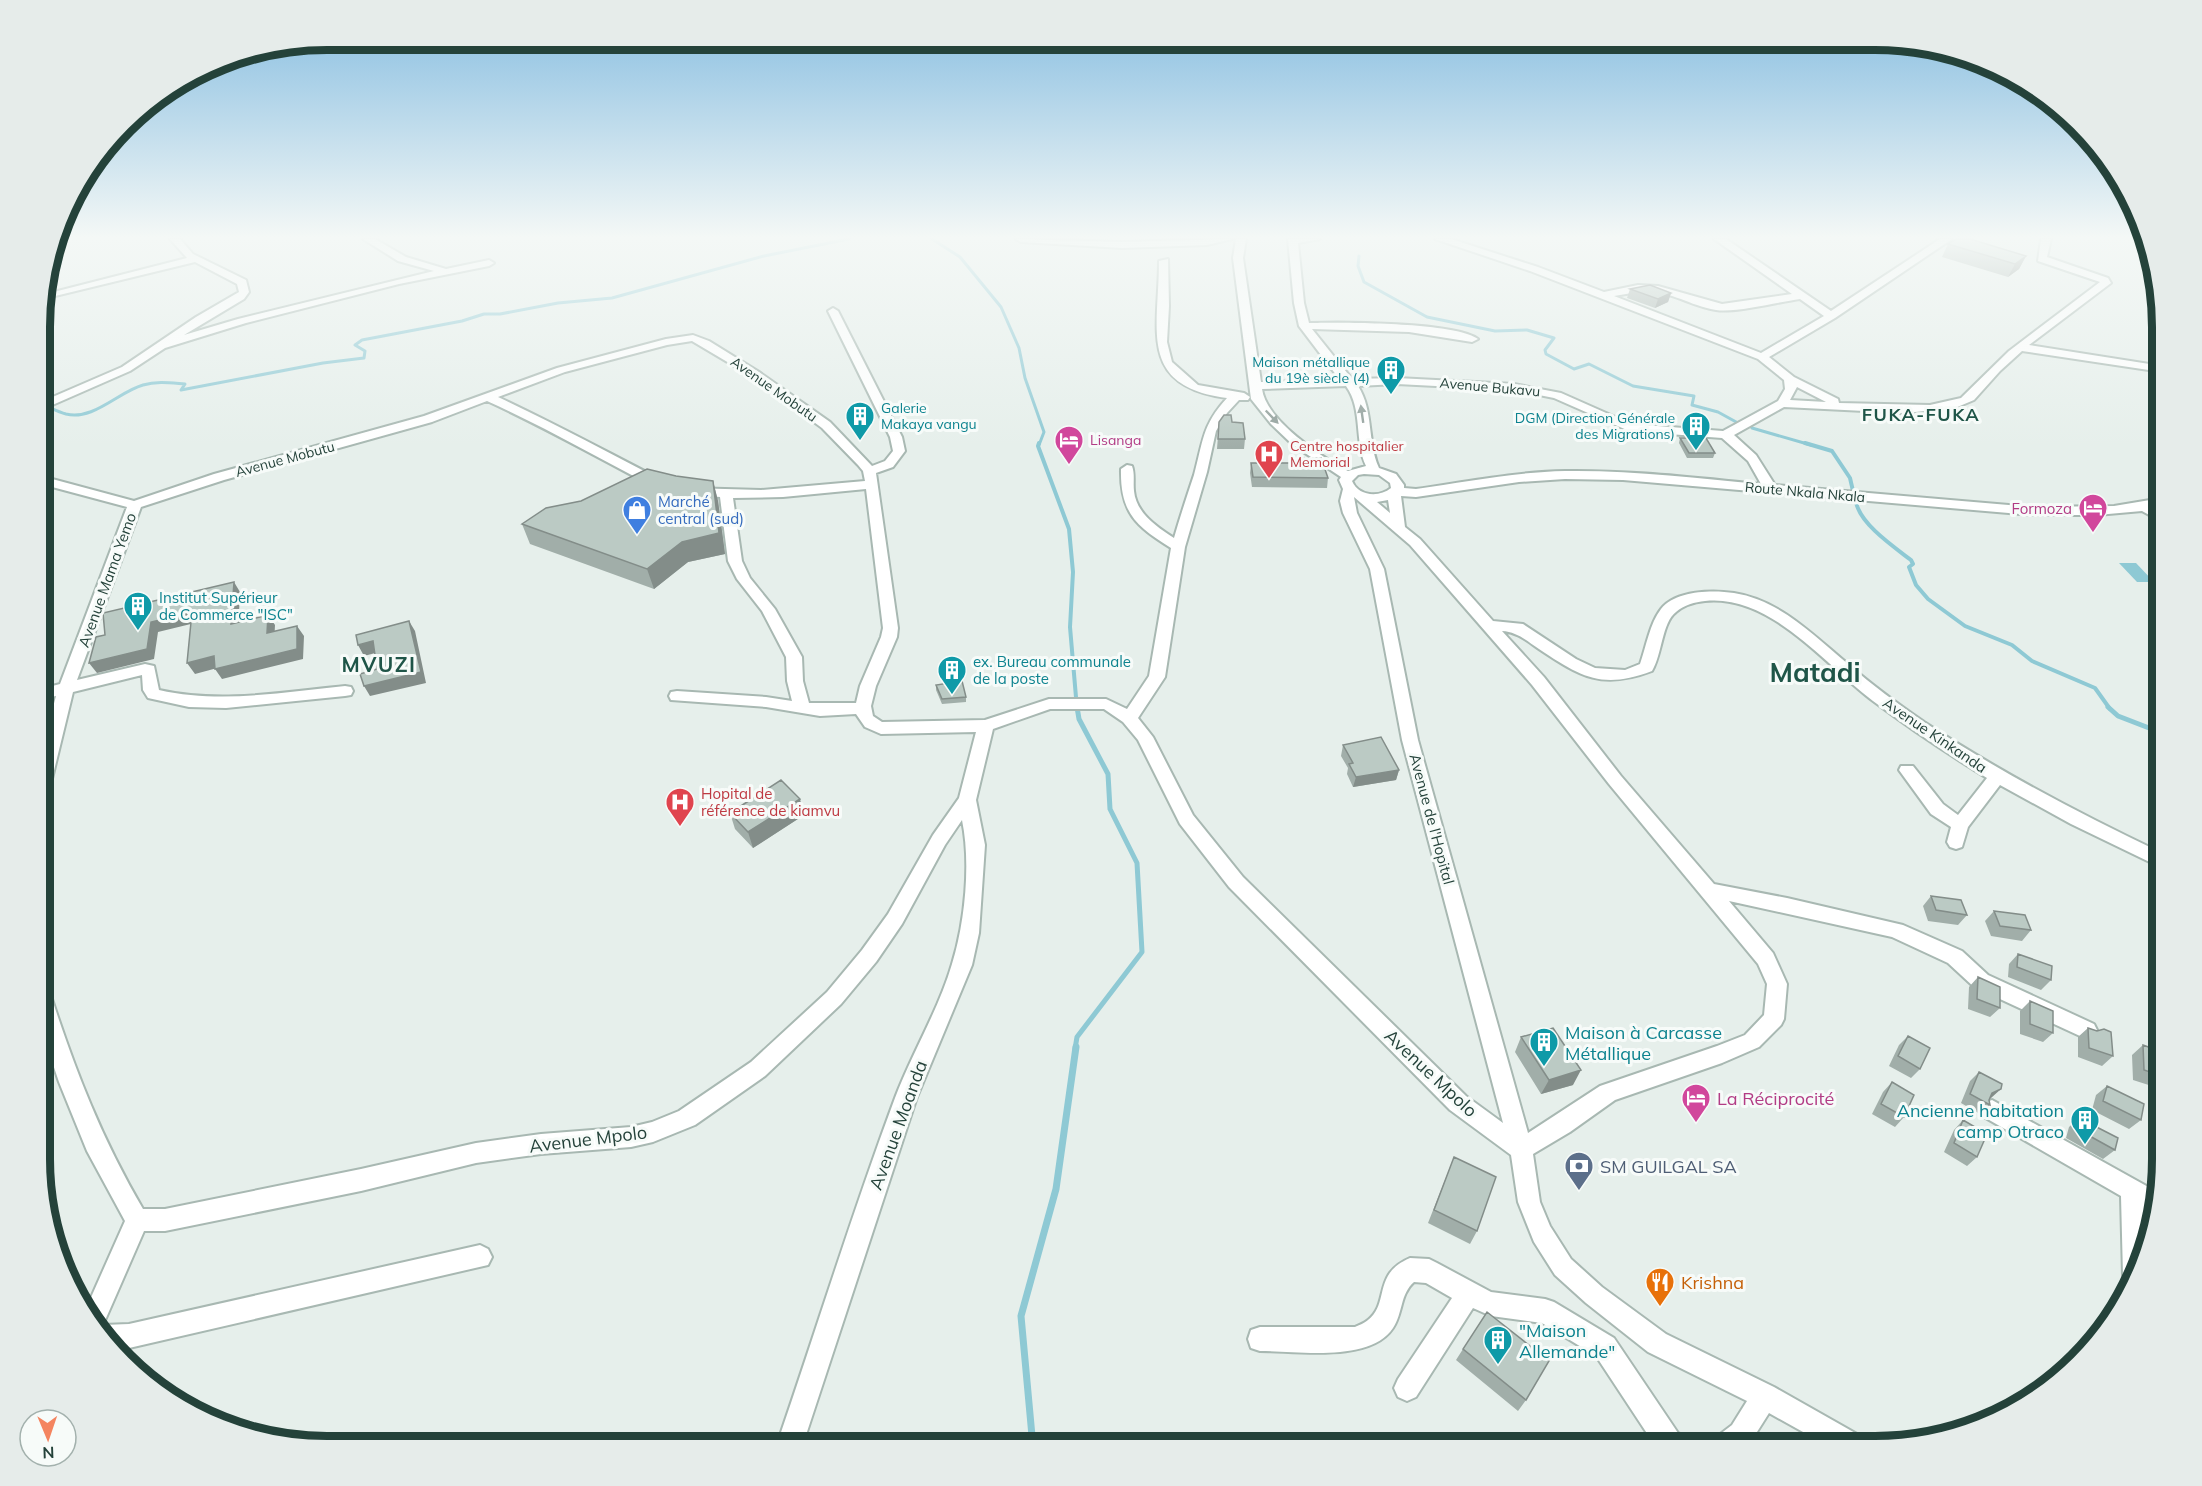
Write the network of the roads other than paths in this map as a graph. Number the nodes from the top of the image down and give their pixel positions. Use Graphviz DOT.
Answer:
graph roads {
  1 [pos="222,308"];
  2 [pos="293,308"];
  3 [pos="1164,308"];
  4 [pos="1244,308"];
  5 [pos="1300,308"];
  6 [pos="1640,308"];
  7 [pos="1820,308"];
  8 [pos="1843,308"];
  9 [pos="2072,308"];
  10 [pos="833,311"];
  11 [pos="1832,316"];
  12 [pos="1304,326"];
  13 [pos="1472,339"];
  14 [pos="162,345"];
  15 [pos="2020,347"];
  16 [pos="1762,357"];
  17 [pos="2152,367"];
  18 [pos="1790,379"];
  19 [pos="1352,384"];
  20 [pos="1254,386"];
  21 [pos="1236,396"];
  22 [pos="488,397"];
  23 [pos="1257,399"];
  24 [pos="50,402"];
  25 [pos="1782,403"];
  26 [pos="1856,407"];
  27 [pos="1725,435"];
  28 [pos="1127,469"];
  29 [pos="1374,470"];
  30 [pos="871,478"];
  31 [pos="50,483"];
  32 [pos="1353,487"];
  33 [pos="1395,488"];
  34 [pos="1770,489"];
  35 [pos="726,496"];
  36 [pos="135,505"];
  37 [pos="2152,505"];
  38 [pos="2146,507"];
  39 [pos="2152,511"];
  40 [pos="1399,530"];
  41 [pos="1178,547"];
  42 [pos="1488,625"];
  43 [pos="66,688"];
  44 [pos="345,691"];
  45 [pos="50,692"];
  46 [pos="676,696"];
  47 [pos="802,708"];
  48 [pos="863,708"];
  49 [pos="1129,718"];
  50 [pos="986,726"];
  51 [pos="50,751"];
  52 [pos="1907,770"];
  53 [pos="1996,777"];
  54 [pos="967,800"];
  55 [pos="2152,856"];
  56 [pos="1707,890"];
  57 [pos="50,1022"];
  58 [pos="2087,1030"];
  59 [pos="1992,1110"];
  60 [pos="1521,1149"];
  61 [pos="2132,1191"];
  62 [pos="2149,1200"];
  63 [pos="137,1220"];
  64 [pos="480,1257"];
  65 [pos="2134,1257"];
  66 [pos="1468,1294"];
  67 [pos="96,1313"];
  68 [pos="113,1336"];
  69 [pos="1260,1339"];
  70 [pos="1407,1388"];
  71 [pos="1766,1396"];
  72 [pos="793,1436"];
  73 [pos="1664,1436"];
  74 [pos="1738,1436"];
  75 [pos="1835,1436"];
  1 -- 14 [label="street"];
  2 -- 14 [label="street"];
  3 -- 21 [label="street"];
  4 -- 20 [label="street"];
  5 -- 12 [label="street"];
  6 -- 16 [label="street"];
  7 -- 11 [label="street"];
  8 -- 11 [label="street"];
  9 -- 15 [label="street"];
  10 -- 30 [label="street"];
  11 -- 16 [label="street"];
  12 -- 13 [label="street"];
  12 -- 19 [label="street"];
  14 -- 24 [label="street"];
  15 -- 17 [label="street"];
  15 -- 26 [label="street"];
  16 -- 18 [label="street"];
  18 -- 25 [label="street"];
  18 -- 26 [label="street"];
  19 -- 20 [label="street, Avenue Bukavu"];
  19 -- 27 [label="street, Avenue Bukavu"];
  29 -- 19 [label="street, one-way"];
  20 -- 23 [label="street"];
  21 -- 23 [label="street"];
  21 -- 41 [label="street"];
  22 -- 30 [label="street, Avenue Mobutu"];
  22 -- 35 [label="street"];
  22 -- 36 [label="street, Avenue Mobutu"];
  23 -- 32 [label="street, one-way"];
  25 -- 26 [label="street"];
  25 -- 27 [label="street"];
  27 -- 34 [label="street"];
  28 -- 41 [label="street"];
  29 -- 32 [label="street"];
  29 -- 33 [label="street"];
  30 -- 35 [label="street"];
  30 -- 48 [label="street"];
  31 -- 36 [label="street, Avenue Mama Yemo"];
  32 -- 33 [label="street, Route Nkala Nkala"];
  32 -- 40 [label="street"];
  32 -- 60 [label="street, Avenue de l'Hopital"];
  33 -- 34 [label="street, Route Nkala Nkala"];
  33 -- 40 [label="street"];
  34 -- 38 [label="street, Route Nkala Nkala"];
  35 -- 47 [label="street"];
  36 -- 43 [label="street, Avenue Mama Yemo"];
  37 -- 38 [label="street, Route Nkala Nkala"];
  38 -- 39 [label="street"];
  40 -- 42 [label="street"];
  41 -- 49 [label="street"];
  42 -- 53 [label="street, Avenue Kinkanda"];
  42 -- 56 [label="street"];
  43 -- 44 [label="street"];
  43 -- 45 [label="street"];
  43 -- 51 [label="street"];
  46 -- 47 [label="street"];
  47 -- 48 [label="street"];
  48 -- 50 [label="street"];
  49 -- 50 [label="street, Avenue Mpolo"];
  49 -- 60 [label="street, Avenue Mpolo"];
  50 -- 54 [label="street"];
  52 -- 53 [label="street"];
  53 -- 55 [label="street, Avenue Kinkanda"];
  54 -- 63 [label="street, Avenue Mpolo"];
  54 -- 72 [label="street, Avenue Moanda"];
  56 -- 58 [label="street"];
  56 -- 60 [label="street"];
  57 -- 63 [label="street"];
  59 -- 61 [label="street"];
  60 -- 71 [label="street"];
  61 -- 62 [label="street"];
  61 -- 65 [label="street"];
  63 -- 67 [label="street"];
  64 -- 68 [label="street"];
  66 -- 69 [label="street"];
  66 -- 70 [label="street"];
  66 -- 73 [label="street"];
  71 -- 74 [label="street"];
  71 -- 75 [label="street"];
}
